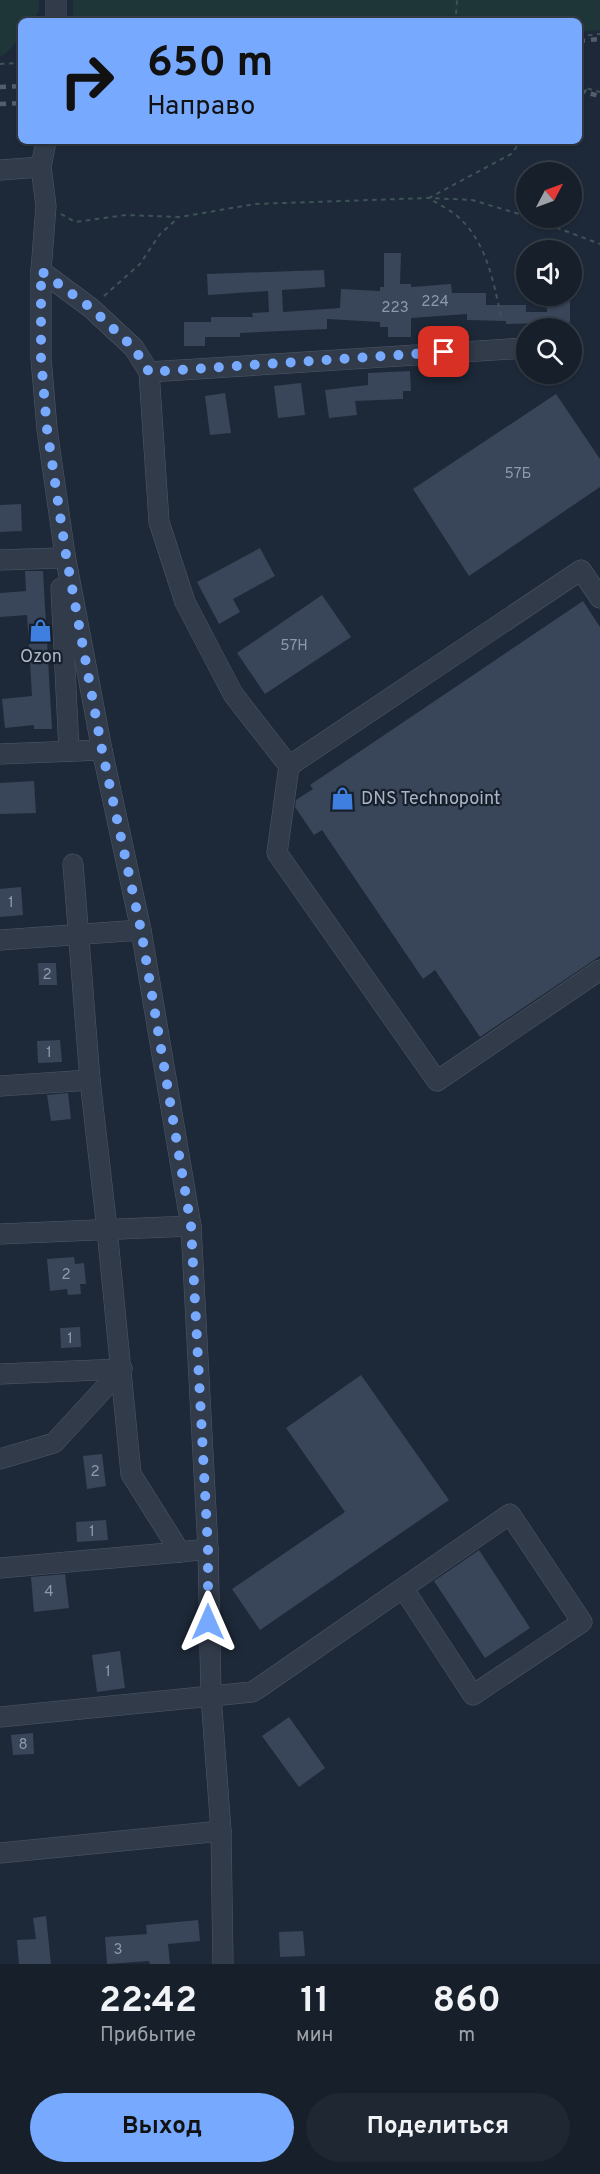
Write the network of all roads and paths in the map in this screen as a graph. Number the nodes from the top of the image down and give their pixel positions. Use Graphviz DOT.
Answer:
graph roads {
  1 [pos="56,0"];
  2 [pos="457,0"];
  3 [pos="56,18"];
  4 [pos="454,18"];
  5 [pos="600,34"];
  6 [pos="582,36"];
  7 [pos="18,63"];
  8 [pos="0,64"];
  9 [pos="582,87"];
  10 [pos="587,88"];
  11 [pos="600,92"];
  12 [pos="582,98"];
  13 [pos="45,144"];
  14 [pos="519,144"];
  15 [pos="41,167"];
  16 [pos="0,170"];
  17 [pos="429,198"];
  18 [pos="46,206"];
  19 [pos="516,213"];
  20 [pos="180,217"];
  21 [pos="558,228"];
  22 [pos="600,244"];
  23 [pos="41,271"];
  24 [pos="91,308"];
  25 [pos="501,316"];
  26 [pos="516,349"];
  27 [pos="149,372"];
  28 [pos="66,555"];
  29 [pos="0,560"];
  30 [pos="61,578"];
  31 [pos="600,598"];
  32 [pos="69,750"];
  33 [pos="102,750"];
  34 [pos="0,754"];
  35 [pos="289,766"];
  36 [pos="73,864"];
  37 [pos="141,930"];
  38 [pos="79,936"];
  39 [pos="0,940"];
  40 [pos="600,970"];
  41 [pos="90,1080"];
  42 [pos="0,1086"];
  43 [pos="191,1226"];
  44 [pos="108,1229"];
  45 [pos="0,1234"];
  46 [pos="122,1369"];
  47 [pos="0,1374"];
  48 [pos="0,1459"];
  49 [pos="208,1549"];
  50 [pos="180,1552"];
  51 [pos="0,1568"];
  52 [pos="403,1588"];
  53 [pos="211,1696"];
  54 [pos="0,1717"];
  55 [pos="221,1831"];
  56 [pos="0,1853"];
  57 [pos="223,1964"];
  1 -- 3 [label="street"];
  2 -- 4 [label="path"];
  5 -- 6 [label="path"];
  7 -- 8 [label="path"];
  9 -- 10 [label="path"];
  10 -- 11 [label="path"];
  10 -- 12 [label="path"];
  13 -- 15 [label="street"];
  14 -- 17 [label="path"];
  15 -- 16 [label="street"];
  15 -- 18 [label="street"];
  17 -- 19 [label="path"];
  17 -- 20 [label="path"];
  17 -- 25 [label="path"];
  18 -- 20 [label="path"];
  18 -- 23 [label="street"];
  20 -- 24 [label="path"];
  21 -- 22 [label="path"];
  23 -- 24 [label="street"];
  23 -- 28 [label="street"];
  24 -- 27 [label="street"];
  26 -- 27 [label="street"];
  27 -- 35 [label="street"];
  28 -- 29 [label="street"];
  28 -- 33 [label="street"];
  30 -- 32 [label="street"];
  31 -- 35 [label="street"];
  32 -- 33 [label="street"];
  32 -- 34 [label="street"];
  33 -- 37 [label="street"];
  35 -- 40 [label="street"];
  36 -- 38 [label="street"];
  37 -- 38 [label="street"];
  37 -- 43 [label="street"];
  38 -- 39 [label="street"];
  38 -- 41 [label="street"];
  41 -- 42 [label="street"];
  41 -- 44 [label="street"];
  43 -- 44 [label="street"];
  43 -- 49 [label="street"];
  44 -- 45 [label="street"];
  44 -- 46 [label="street"];
  46 -- 47 [label="street"];
  46 -- 48 [label="street"];
  46 -- 50 [label="street"];
  49 -- 50 [label="street"];
  49 -- 53 [label="street"];
  50 -- 51 [label="street"];
  52 -- 52 [label="street"];
  52 -- 53 [label="street"];
  53 -- 54 [label="street"];
  53 -- 55 [label="street"];
  55 -- 56 [label="street"];
  55 -- 57 [label="street"];
}
